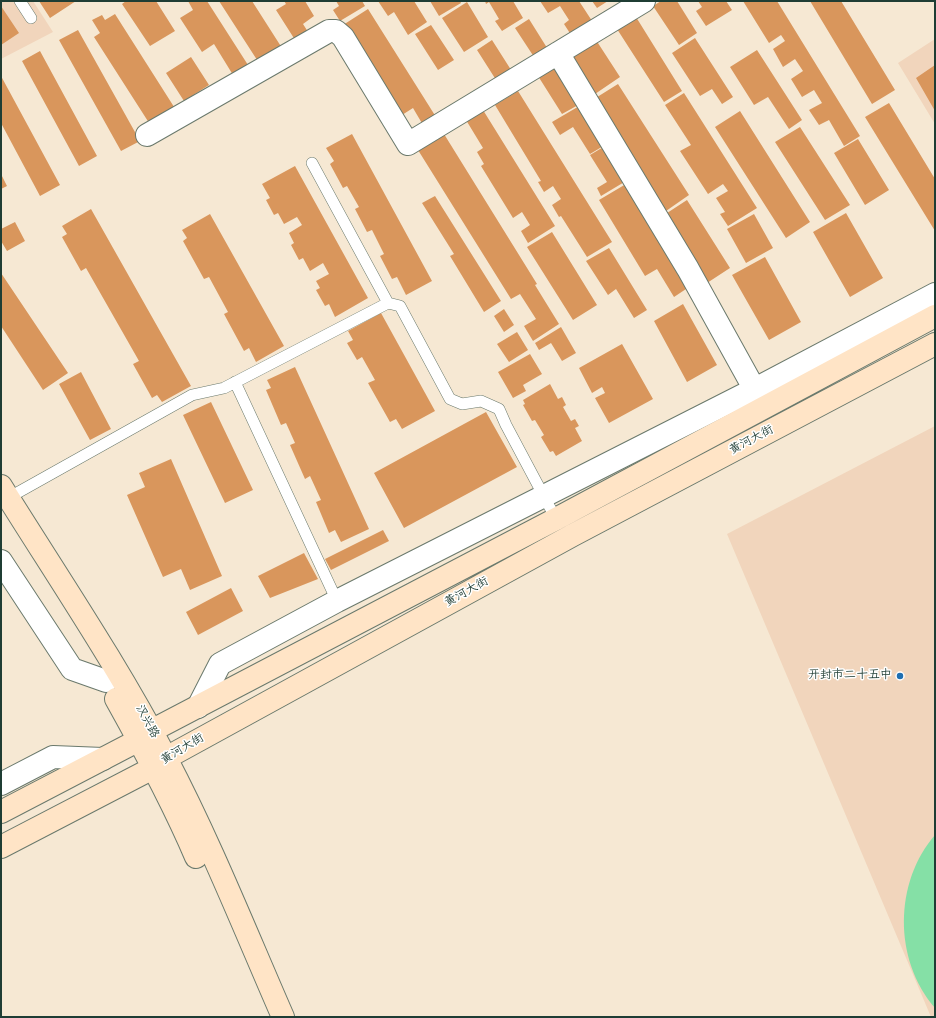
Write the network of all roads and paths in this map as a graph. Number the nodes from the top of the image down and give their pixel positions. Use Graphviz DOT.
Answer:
graph roads {
  1 [pos="20,1"];
  2 [pos="644,1"];
  3 [pos="31,18"];
  4 [pos="558,53"];
  5 [pos="147,135"];
  6 [pos="312,163"];
  7 [pos="935,294"];
  8 [pos="388,303"];
  9 [pos="935,316"];
  10 [pos="935,344"];
  11 [pos="235,382"];
  12 [pos="760,398"];
  13 [pos="544,496"];
  14 [pos="3,500"];
  15 [pos="556,519"];
  16 [pos="1,561"];
  17 [pos="337,602"];
  18 [pos="106,681"];
  19 [pos="198,707"];
  20 [pos="145,736"];
  21 [pos="103,759"];
  22 [pos="160,763"];
  23 [pos="1,784"];
  24 [pos="1,812"];
  25 [pos="1,847"];
  26 [pos="266,1017"];
  27 [pos="283,1017"];
  1 -- 3 [label="lane"];
  2 -- 4 [label="street"];
  4 -- 5 [label="street"];
  4 -- 12 [label="street"];
  6 -- 8 [label="lane"];
  7 -- 12 [label="street"];
  8 -- 11 [label="lane"];
  8 -- 13 [label="lane"];
  9 -- 12 [label="main road, 黄河大街"];
  10 -- 22 [label="main road, 黄河大街"];
  11 -- 14 [label="lane"];
  11 -- 17 [label="lane"];
  12 -- 13 [label="street"];
  12 -- 15 [label="main road, 黄河大街"];
  13 -- 15 [label="lane"];
  13 -- 17 [label="street"];
  14 -- 18 [label="main road, 汉兴路"];
  14 -- 20 [label="main road, 汉兴路"];
  15 -- 19 [label="main road, 黄河大街"];
  16 -- 18 [label="street"];
  17 -- 19 [label="street"];
  18 -- 20 [label="main road, 汉兴路"];
  19 -- 20 [label="main road, 黄河大街"];
  20 -- 21 [label="main road, 黄河大街"];
  20 -- 22 [label="main road, 汉兴路"];
  21 -- 23 [label="street"];
  21 -- 24 [label="main road, 黄河大街"];
  22 -- 25 [label="main road, 黄河大街"];
  22 -- 26 [label="main road, 汉兴路"];
  22 -- 27 [label="main road, 汉兴路"];
}
